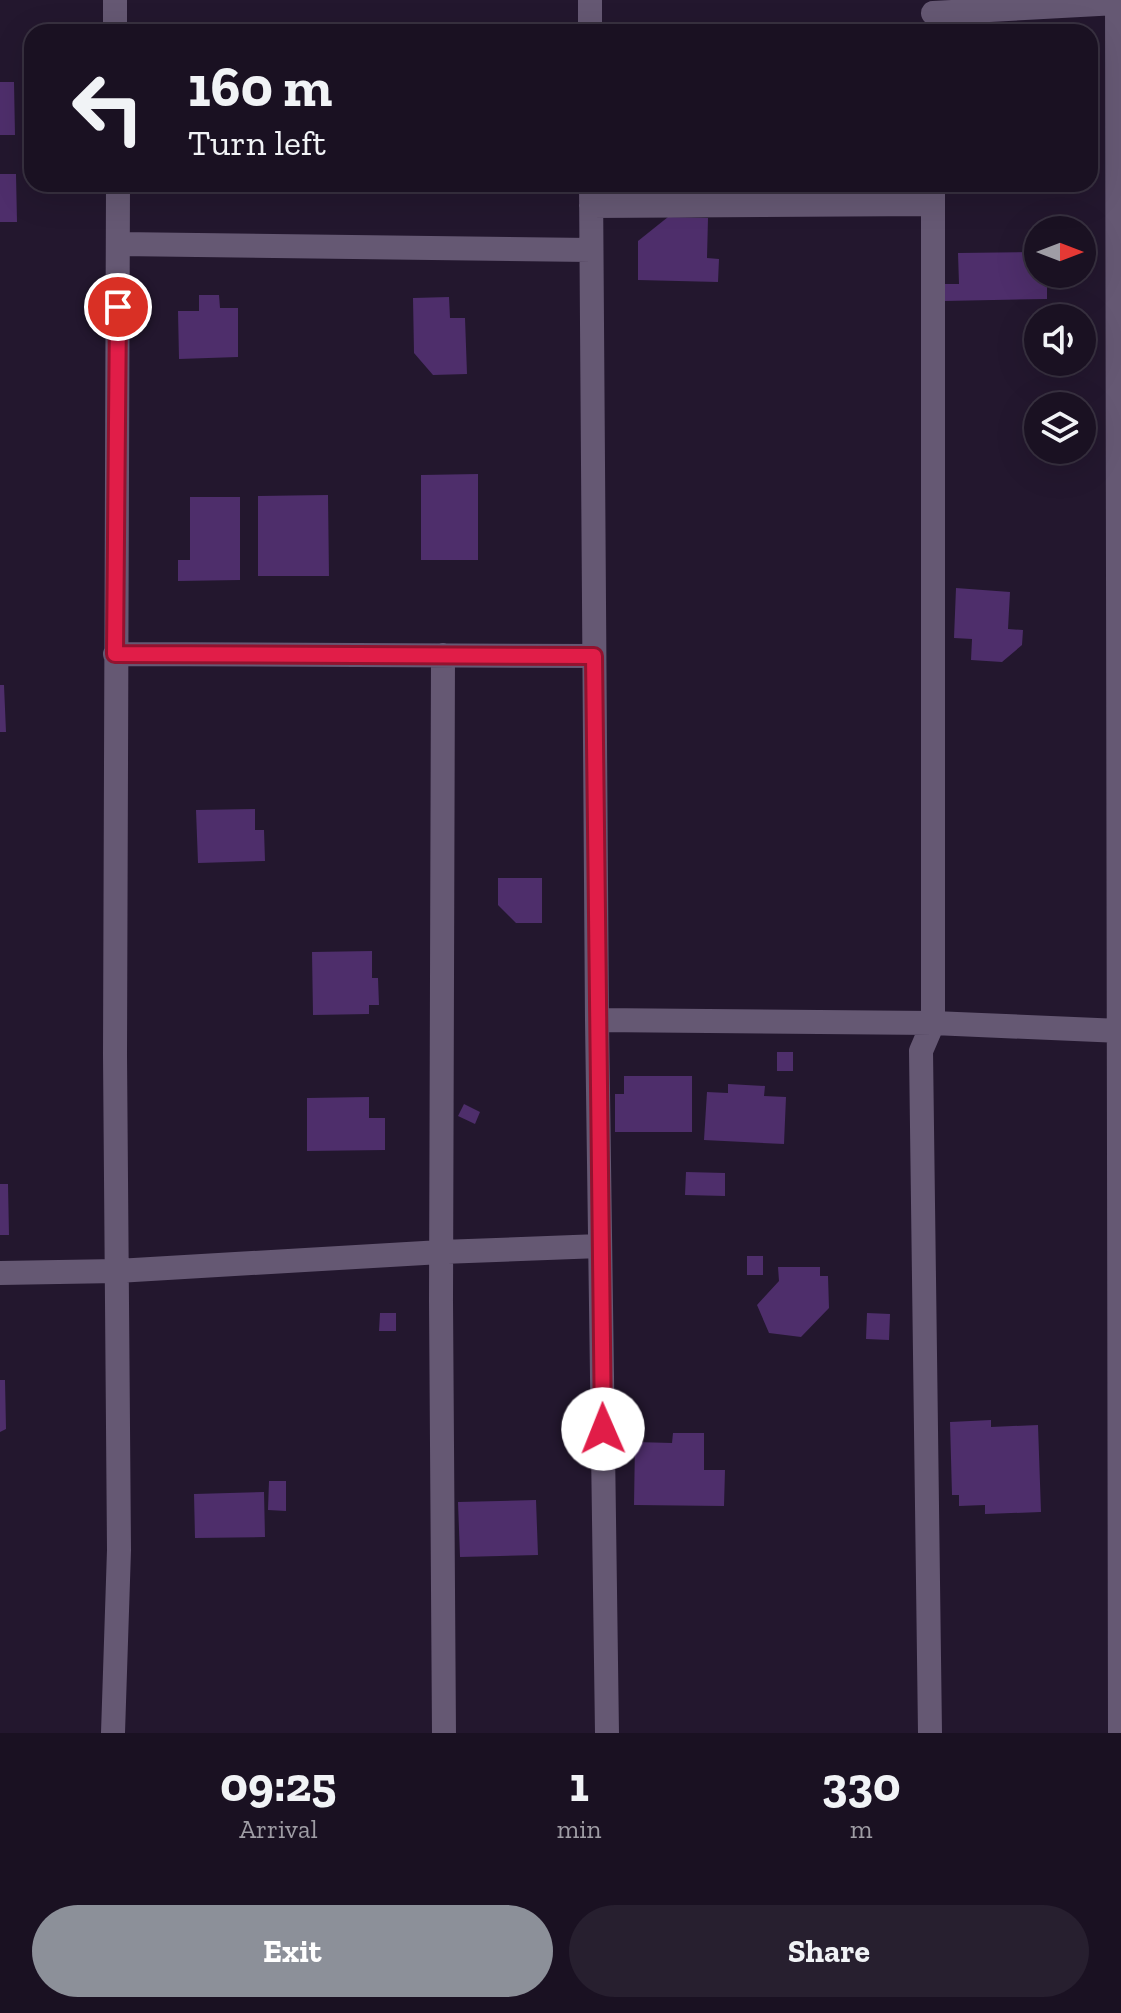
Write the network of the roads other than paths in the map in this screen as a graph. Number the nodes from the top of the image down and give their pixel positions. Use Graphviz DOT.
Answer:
graph roads {
  1 [pos="115,0"];
  2 [pos="590,0"];
  3 [pos="1117,2"];
  4 [pos="933,15"];
  5 [pos="115,24"];
  6 [pos="590,24"];
  7 [pos="118,192"];
  8 [pos="933,194"];
  9 [pos="591,195"];
  10 [pos="119,244"];
  11 [pos="591,250"];
  12 [pos="1119,414"];
  13 [pos="115,654"];
  14 [pos="443,655"];
  15 [pos="594,656"];
  16 [pos="597,1020"];
  17 [pos="933,1023"];
  18 [pos="1119,1031"];
  19 [pos="600,1246"];
  20 [pos="441,1252"];
  21 [pos="117,1271"];
  22 [pos="0,1273"];
  23 [pos="113,1733"];
  24 [pos="444,1733"];
  25 [pos="607,1733"];
  26 [pos="930,1733"];
  27 [pos="1120,1733"];
  1 -- 5 [label="street"];
  2 -- 6 [label="street"];
  3 -- 4 [label="street"];
  3 -- 12 [label="street"];
  7 -- 10 [label="street"];
  8 -- 9 [label="street"];
  8 -- 17 [label="street"];
  9 -- 11 [label="street"];
  10 -- 11 [label="street"];
  10 -- 13 [label="street"];
  11 -- 15 [label="street"];
  12 -- 18 [label="street"];
  13 -- 14 [label="street"];
  13 -- 21 [label="street"];
  14 -- 15 [label="street"];
  14 -- 20 [label="street"];
  15 -- 16 [label="street"];
  16 -- 17 [label="street"];
  16 -- 19 [label="street"];
  17 -- 18 [label="street"];
  17 -- 26 [label="street"];
  18 -- 27 [label="street"];
  19 -- 20 [label="street"];
  19 -- 25 [label="street"];
  20 -- 21 [label="street"];
  20 -- 24 [label="street"];
  21 -- 22 [label="street"];
  21 -- 23 [label="street"];
}
